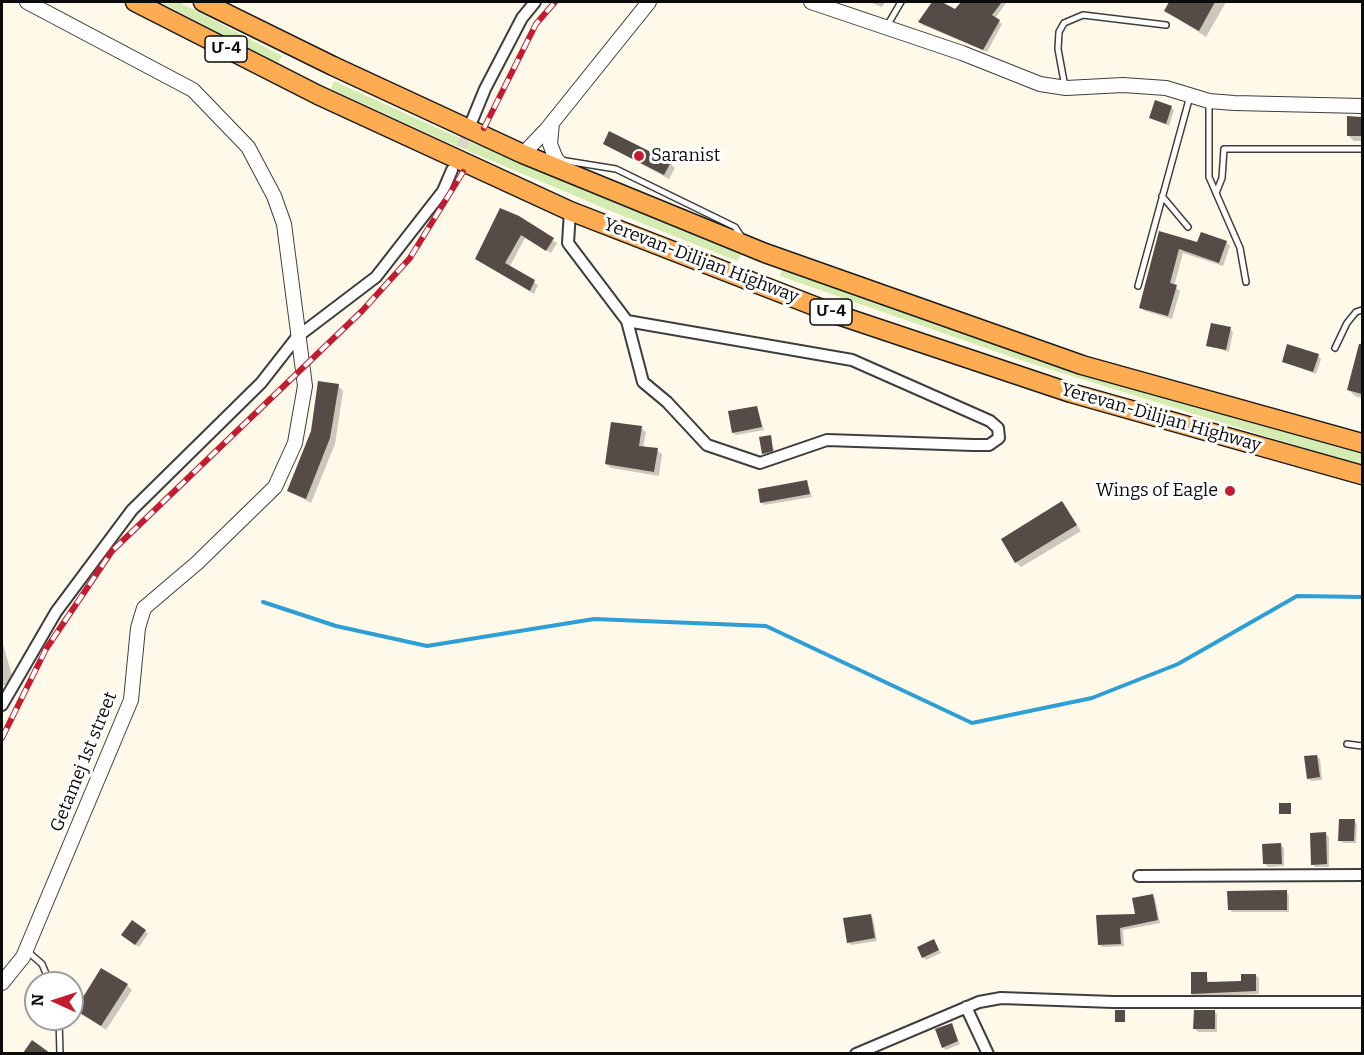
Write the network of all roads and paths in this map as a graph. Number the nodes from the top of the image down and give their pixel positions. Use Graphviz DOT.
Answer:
graph roads {
  1 [pos="27,2"];
  2 [pos="135,2"];
  3 [pos="203,2"];
  4 [pos="535,2"];
  5 [pos="649,2"];
  6 [pos="811,2"];
  7 [pos="901,2"];
  8 [pos="1166,25"];
  9 [pos="886,27"];
  10 [pos="1066,88"];
  11 [pos="1190,96"];
  12 [pos="1209,101"];
  13 [pos="1362,106"];
  14 [pos="552,121"];
  15 [pos="471,123"];
  16 [pos="1362,149"];
  17 [pos="523,154"];
  18 [pos="578,169"];
  19 [pos="452,170"];
  20 [pos="1215,193"];
  21 [pos="1162,196"];
  22 [pos="570,211"];
  23 [pos="1188,227"];
  24 [pos="1246,282"];
  25 [pos="1138,286"];
  26 [pos="1362,310"];
  27 [pos="627,321"];
  28 [pos="297,337"];
  29 [pos="1335,348"];
  30 [pos="1362,443"];
  31 [pos="1362,475"];
  32 [pos="2,705"];
  33 [pos="1347,744"];
  34 [pos="1362,746"];
  35 [pos="1362,875"];
  36 [pos="1139,876"];
  37 [pos="26,950"];
  38 [pos="45,971"];
  39 [pos="2,983"];
  40 [pos="1362,1002"];
  41 [pos="966,1007"];
  42 [pos="59,1031"];
  43 [pos="60,1053"];
  44 [pos="856,1053"];
  45 [pos="988,1053"];
  1 -- 28 [label="street, Getamej 1st street"];
  2 -- 22 [label="highway, Yerevan-Dilijan Highway / Մ-4"];
  3 -- 17 [label="highway, Yerevan-Dilijan Highway / Մ-4"];
  4 -- 15 [label="street"];
  5 -- 14 [label="street"];
  6 -- 9 [label="street"];
  7 -- 9 [label="lane"];
  8 -- 10 [label="lane"];
  9 -- 10 [label="street"];
  10 -- 11 [label="street"];
  11 -- 12 [label="street"];
  11 -- 21 [label="lane"];
  12 -- 13 [label="street"];
  12 -- 20 [label="lane"];
  14 -- 17 [label="street"];
  14 -- 18 [label="street"];
  16 -- 20 [label="lane"];
  17 -- 18 [label="highway, Yerevan-Dilijan Highway / Մ-4"];
  18 -- 30 [label="highway, Yerevan-Dilijan Highway / Մ-4"];
  19 -- 28 [label="street"];
  20 -- 24 [label="lane"];
  21 -- 23 [label="lane"];
  21 -- 25 [label="lane"];
  22 -- 27 [label="street"];
  22 -- 31 [label="highway, Yerevan-Dilijan Highway / Մ-4"];
  26 -- 29 [label="lane"];
  27 -- 27 [label="street"];
  28 -- 32 [label="street"];
  28 -- 37 [label="street, Getamej 1st street"];
  33 -- 34 [label="lane"];
  35 -- 36 [label="street"];
  37 -- 38 [label="lane"];
  37 -- 39 [label="street, Getamej 1st street"];
  40 -- 41 [label="street"];
  41 -- 44 [label="street"];
  41 -- 45 [label="street"];
  42 -- 43 [label="lane"];
}
